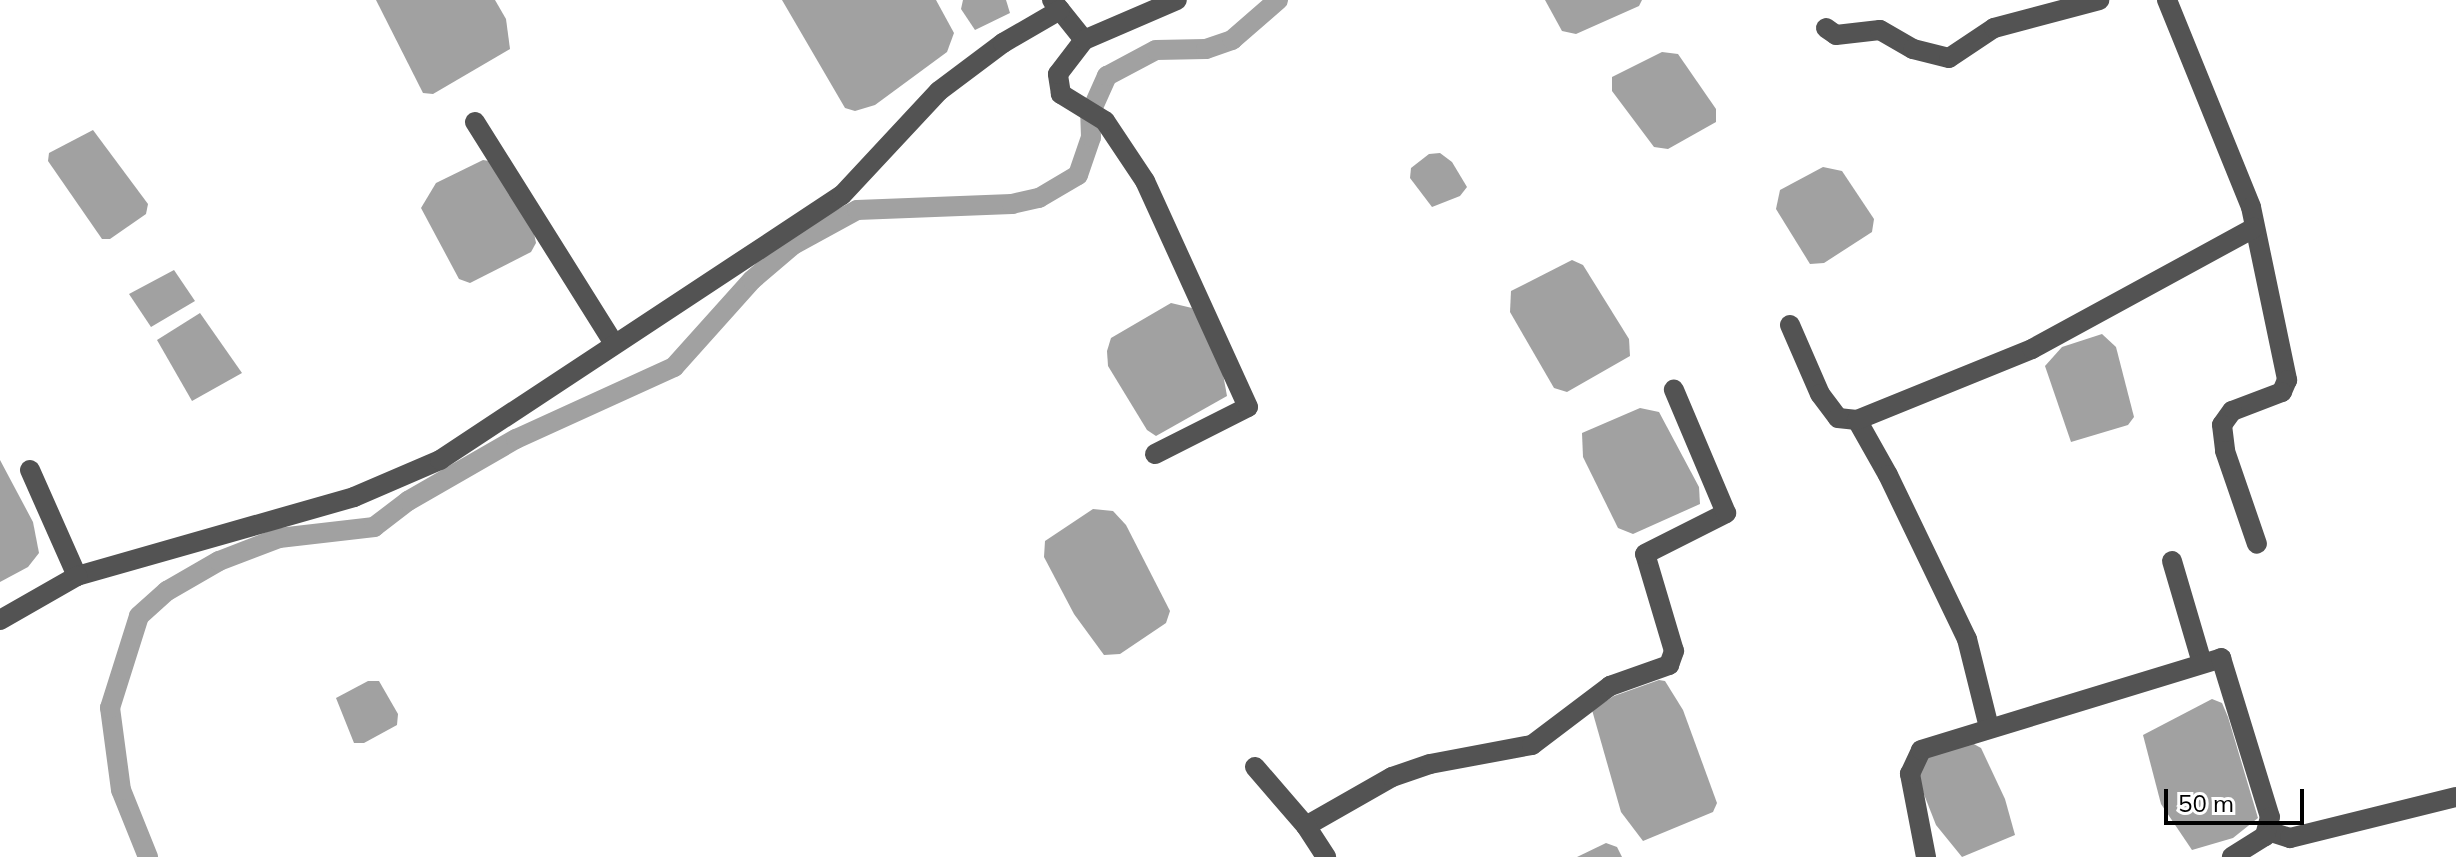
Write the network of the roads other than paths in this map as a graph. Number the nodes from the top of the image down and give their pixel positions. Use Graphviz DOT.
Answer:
graph roads {
  1 [pos="1177,0"];
  2 [pos="2099,0"];
  3 [pos="2167,0"];
  4 [pos="1056,5"];
  5 [pos="1826,28"];
  6 [pos="1084,40"];
  7 [pos="475,122"];
  8 [pos="2254,228"];
  9 [pos="1790,325"];
  10 [pos="614,344"];
  11 [pos="1674,390"];
  12 [pos="1857,420"];
  13 [pos="1155,454"];
  14 [pos="30,470"];
  15 [pos="2257,544"];
  16 [pos="2172,561"];
  17 [pos="77,576"];
  18 [pos="0,620"];
  19 [pos="2202,663"];
  20 [pos="1989,727"];
  21 [pos="1255,767"];
  22 [pos="2456,797"];
  23 [pos="1306,826"];
  24 [pos="2268,831"];
  25 [pos="1326,857"];
  26 [pos="1926,857"];
  27 [pos="2232,857"];
  1 -- 6 [label="street"];
  2 -- 5 [label="street"];
  3 -- 8 [label="street"];
  4 -- 6 [label="street"];
  4 -- 10 [label="street"];
  6 -- 13 [label="street"];
  7 -- 10 [label="street"];
  8 -- 12 [label="street"];
  8 -- 15 [label="street"];
  9 -- 12 [label="street"];
  10 -- 17 [label="street"];
  11 -- 23 [label="street"];
  12 -- 20 [label="street"];
  14 -- 17 [label="street"];
  16 -- 19 [label="street"];
  17 -- 18 [label="street"];
  19 -- 20 [label="street"];
  19 -- 24 [label="street"];
  20 -- 26 [label="street"];
  21 -- 23 [label="street"];
  22 -- 24 [label="street"];
  23 -- 25 [label="street"];
  24 -- 27 [label="street"];
}
